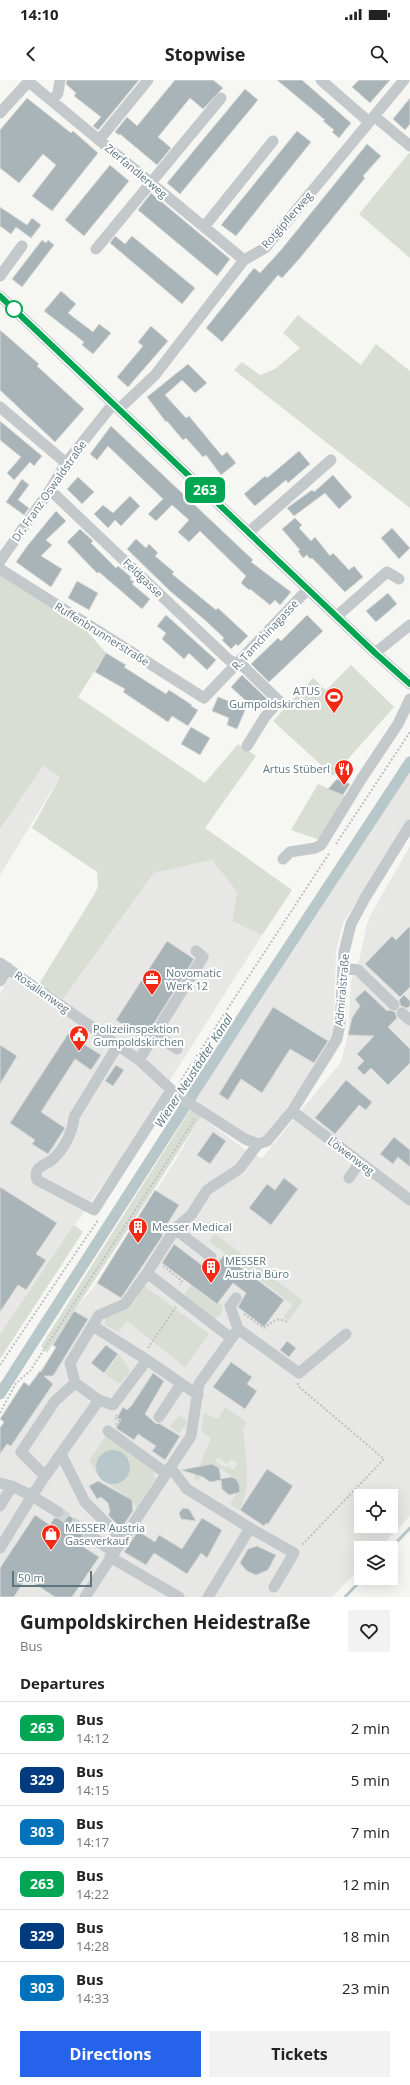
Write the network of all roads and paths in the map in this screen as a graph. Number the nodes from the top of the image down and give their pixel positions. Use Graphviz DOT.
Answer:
graph roads {
  1 [pos="60,80"];
  2 [pos="148,80"];
  3 [pos="321,80"];
  4 [pos="404,80"];
  5 [pos="30,81"];
  6 [pos="221,98"];
  7 [pos="52,101"];
  8 [pos="0,113"];
  9 [pos="372,119"];
  10 [pos="99,140"];
  11 [pos="273,141"];
  12 [pos="410,146"];
  13 [pos="151,184"];
  14 [pos="204,227"];
  15 [pos="22,246"];
  16 [pos="96,249"];
  17 [pos="244,260"];
  18 [pos="0,276"];
  19 [pos="0,296"];
  20 [pos="116,406"];
  21 [pos="0,407"];
  22 [pos="331,460"];
  23 [pos="66,463"];
  24 [pos="50,490"];
  25 [pos="249,532"];
  26 [pos="0,561"];
  27 [pos="0,569"];
  28 [pos="399,580"];
  29 [pos="308,588"];
  30 [pos="337,616"];
  31 [pos="410,625"];
  32 [pos="375,653"];
  33 [pos="238,664"];
  34 [pos="410,684"];
  35 [pos="204,698"];
  36 [pos="410,699"];
  37 [pos="410,732"];
  38 [pos="247,746"];
  39 [pos="410,825"];
  40 [pos="336,844"];
  41 [pos="331,850"];
  42 [pos="283,859"];
  43 [pos="196,951"];
  44 [pos="4,966"];
  45 [pos="343,968"];
  46 [pos="0,981"];
  47 [pos="394,1005"];
  48 [pos="156,1035"];
  49 [pos="118,1045"];
  50 [pos="177,1049"];
  51 [pos="139,1060"];
  52 [pos="176,1094"];
  53 [pos="199,1109"];
  54 [pos="292,1112"];
  55 [pos="258,1144"];
  56 [pos="360,1162"];
  57 [pos="349,1178"];
  58 [pos="410,1200"];
  59 [pos="98,1219"];
  60 [pos="175,1229"];
  61 [pos="211,1257"];
  62 [pos="162,1265"];
  63 [pos="147,1273"];
  64 [pos="179,1286"];
  65 [pos="236,1298"];
  66 [pos="181,1300"];
  67 [pos="93,1326"];
  68 [pos="234,1334"];
  69 [pos="346,1334"];
  70 [pos="149,1362"];
  71 [pos="0,1365"];
  72 [pos="299,1373"];
  73 [pos="75,1383"];
  74 [pos="180,1384"];
  75 [pos="198,1395"];
  76 [pos="99,1400"];
  77 [pos="119,1412"];
  78 [pos="0,1413"];
  79 [pos="159,1417"];
  80 [pos="111,1429"];
  81 [pos="61,1454"];
  82 [pos="168,1470"];
  83 [pos="45,1476"];
  84 [pos="0,1483"];
  85 [pos="12,1486"];
  86 [pos="32,1496"];
  87 [pos="0,1506"];
  88 [pos="58,1512"];
  89 [pos="250,1528"];
  90 [pos="90,1535"];
  91 [pos="122,1539"];
  92 [pos="0,1548"];
  93 [pos="294,1553"];
  94 [pos="112,1554"];
  95 [pos="274,1587"];
  96 [pos="85,1597"];
  97 [pos="179,1597"];
  98 [pos="208,1597"];
  1 -- 7 [label="street"];
  2 -- 10 [label="street"];
  3 -- 9 [label="street"];
  4 -- 9 [label="street, Rotgipflerweg"];
  5 -- 7 [label="street, Zierfandlerweg"];
  5 -- 8 [label="street"];
  6 -- 13 [label="street"];
  7 -- 10 [label="street, Zierfandlerweg"];
  9 -- 12 [label="street"];
  9 -- 17 [label="street, Rotgipflerweg"];
  10 -- 13 [label="street, Zierfandlerweg"];
  11 -- 14 [label="street"];
  13 -- 14 [label="street, Zierfandlerweg"];
  13 -- 16 [label="street"];
  14 -- 17 [label="street, Zierfandlerweg"];
  15 -- 18 [label="street"];
  17 -- 20 [label="street, Rotgipflerweg"];
  19 -- 20 [label="street"];
  20 -- 23 [label="street, Dr. Franz Oswaldstraße"];
  20 -- 25 [label="street"];
  21 -- 23 [label="street"];
  22 -- 25 [label="street"];
  23 -- 24 [label="street, Dr. Franz Oswaldstraße"];
  24 -- 26 [label="street, Dr. Franz Oswaldstraße"];
  24 -- 33 [label="street, Feldgasse"];
  25 -- 29 [label="street"];
  27 -- 35 [label="street, Ruffenbrunnerstraße"];
  28 -- 30 [label="street"];
  29 -- 30 [label="street"];
  29 -- 33 [label="street, R. Tamchinagasse"];
  30 -- 32 [label="street"];
  31 -- 32 [label="street"];
  32 -- 34 [label="street"];
  33 -- 35 [label="street, R. Tamchinagasse"];
  33 -- 38 [label="street, Feldgasse"];
  36 -- 42 [label="street"];
  37 -- 40 [label="path"];
  39 -- 45 [label="street, Admiralstraße"];
  41 -- 52 [label="path"];
  43 -- 48 [label="street"];
  44 -- 46 [label="street"];
  44 -- 49 [label="street, Rosalienweg"];
  45 -- 47 [label="street"];
  45 -- 54 [label="street, Admiralstraße"];
  48 -- 50 [label="street"];
  48 -- 51 [label="street"];
  49 -- 51 [label="street, Rosalienweg"];
  49 -- 52 [label="street"];
  51 -- 52 [label="street, Rosalienweg"];
  52 -- 53 [label="street, Rosalienweg"];
  53 -- 55 [label="street"];
  53 -- 78 [label="path"];
  54 -- 55 [label="street, Admiralstraße"];
  54 -- 56 [label="street, Löwenweg"];
  55 -- 60 [label="street"];
  56 -- 57 [label="street"];
  56 -- 58 [label="street, Löwenweg"];
  59 -- 71 [label="path"];
  60 -- 61 [label="street"];
  60 -- 63 [label="street"];
  62 -- 64 [label="path"];
  63 -- 66 [label="street"];
  63 -- 67 [label="street"];
  65 -- 68 [label="street"];
  66 -- 68 [label="street"];
  66 -- 70 [label="path"];
  67 -- 70 [label="street"];
  67 -- 73 [label="street"];
  68 -- 72 [label="street"];
  68 -- 75 [label="street"];
  69 -- 72 [label="street"];
  70 -- 74 [label="street"];
  70 -- 76 [label="street"];
  72 -- 93 [label="path"];
  73 -- 76 [label="street"];
  73 -- 83 [label="street"];
  74 -- 75 [label="street"];
  74 -- 79 [label="street"];
  75 -- 82 [label="street"];
  76 -- 81 [label="street"];
  77 -- 80 [label="path"];
  80 -- 82 [label="street"];
  81 -- 83 [label="street"];
  81 -- 91 [label="street"];
  82 -- 89 [label="street"];
  82 -- 91 [label="street"];
  83 -- 86 [label="street"];
  84 -- 85 [label="street"];
  85 -- 86 [label="street"];
  85 -- 87 [label="street"];
  86 -- 88 [label="street"];
  86 -- 92 [label="street"];
  89 -- 93 [label="street"];
  89 -- 98 [label="street"];
  90 -- 94 [label="street"];
  91 -- 94 [label="street"];
  93 -- 95 [label="street"];
  94 -- 96 [label="street"];
  94 -- 97 [label="street"];
}
